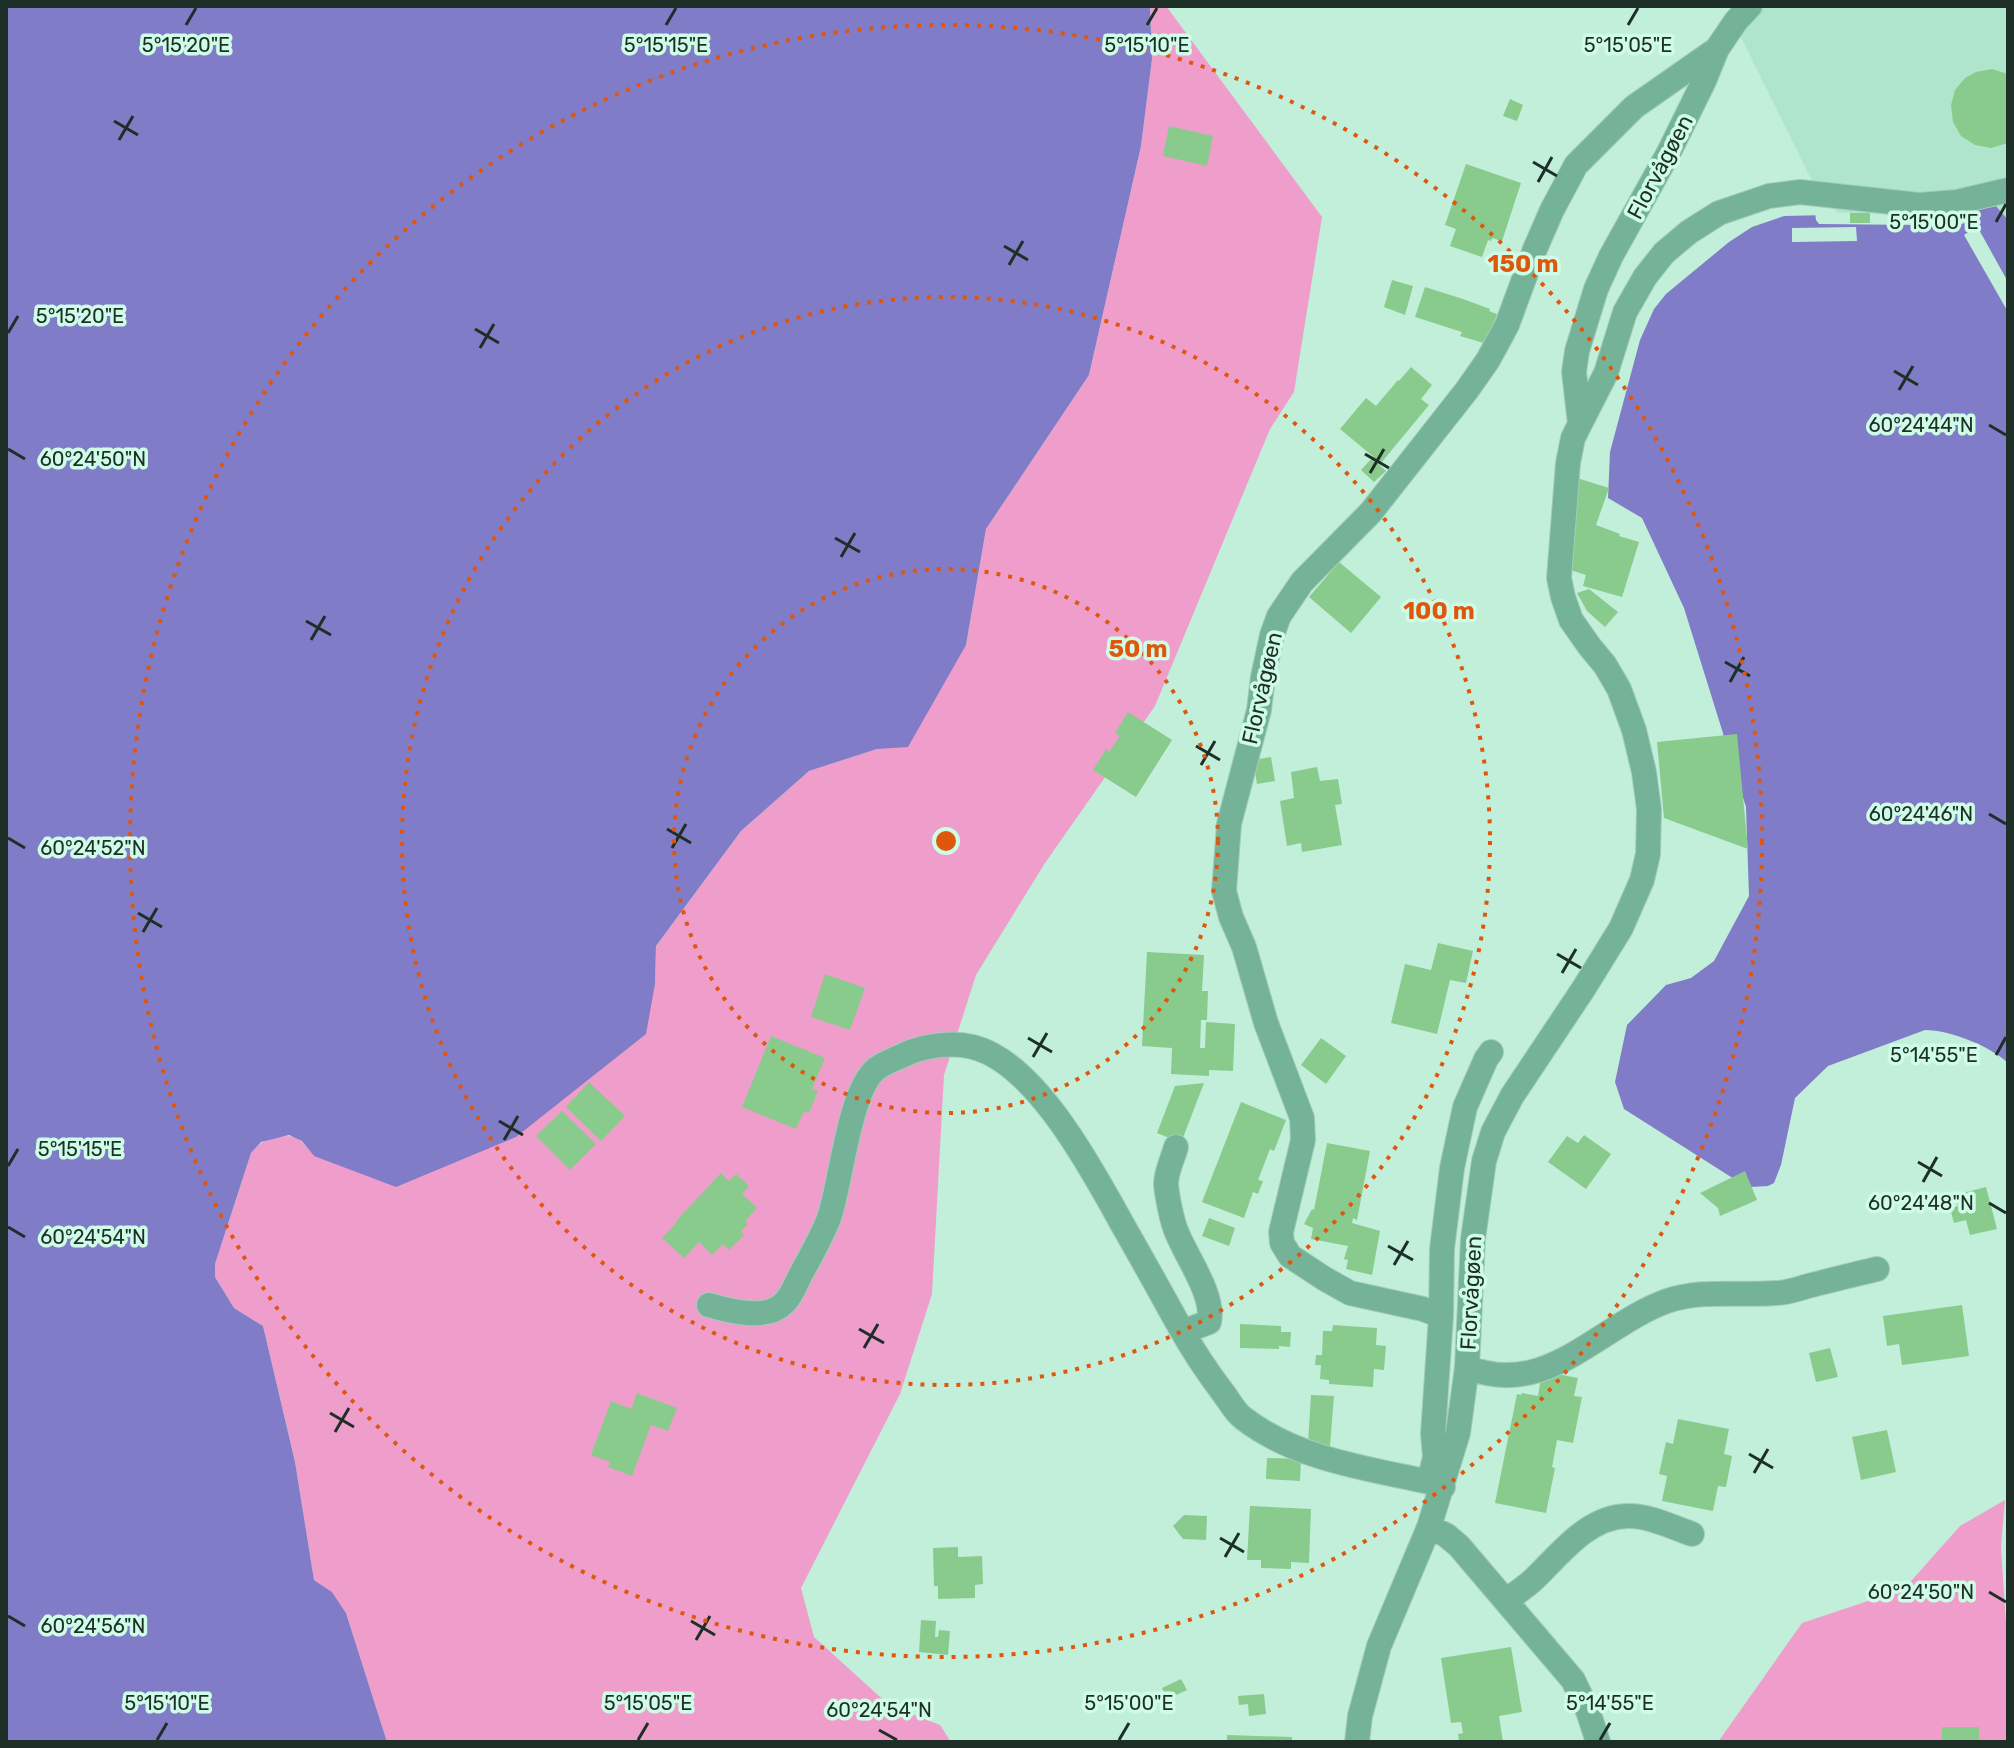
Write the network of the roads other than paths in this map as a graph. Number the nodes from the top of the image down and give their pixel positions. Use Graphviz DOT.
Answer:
graph roads {
  1 [pos="1750,6"];
  2 [pos="1717,49"];
  3 [pos="2008,190"];
  4 [pos="1580,424"];
  5 [pos="1491,1052"];
  6 [pos="1176,1147"];
  7 [pos="1877,1269"];
  8 [pos="709,1305"];
  9 [pos="1441,1316"];
  10 [pos="1183,1332"];
  11 [pos="1467,1367"];
  12 [pos="1436,1485"];
  13 [pos="1429,1527"];
  14 [pos="1692,1534"];
  15 [pos="1507,1600"];
  16 [pos="1357,1742"];
  17 [pos="1598,1742"];
  1 -- 2 [label="street, Florvågøen"];
  2 -- 4 [label="street, Florvågøen"];
  2 -- 9 [label="street, Florvågøen"];
  3 -- 4 [label="street, Florvågøen"];
  4 -- 11 [label="street, Florvågøen"];
  5 -- 9 [label="street, Florvågøen"];
  6 -- 10 [label="street"];
  7 -- 11 [label="street, Florvågøen"];
  8 -- 10 [label="street"];
  9 -- 12 [label="street, Florvågøen"];
  10 -- 12 [label="street"];
  11 -- 12 [label="street, Florvågøen"];
  12 -- 13 [label="street, Florvågøen"];
  13 -- 15 [label="street"];
  13 -- 16 [label="street, Florvågøen"];
  14 -- 15 [label="street"];
  15 -- 17 [label="street"];
}
